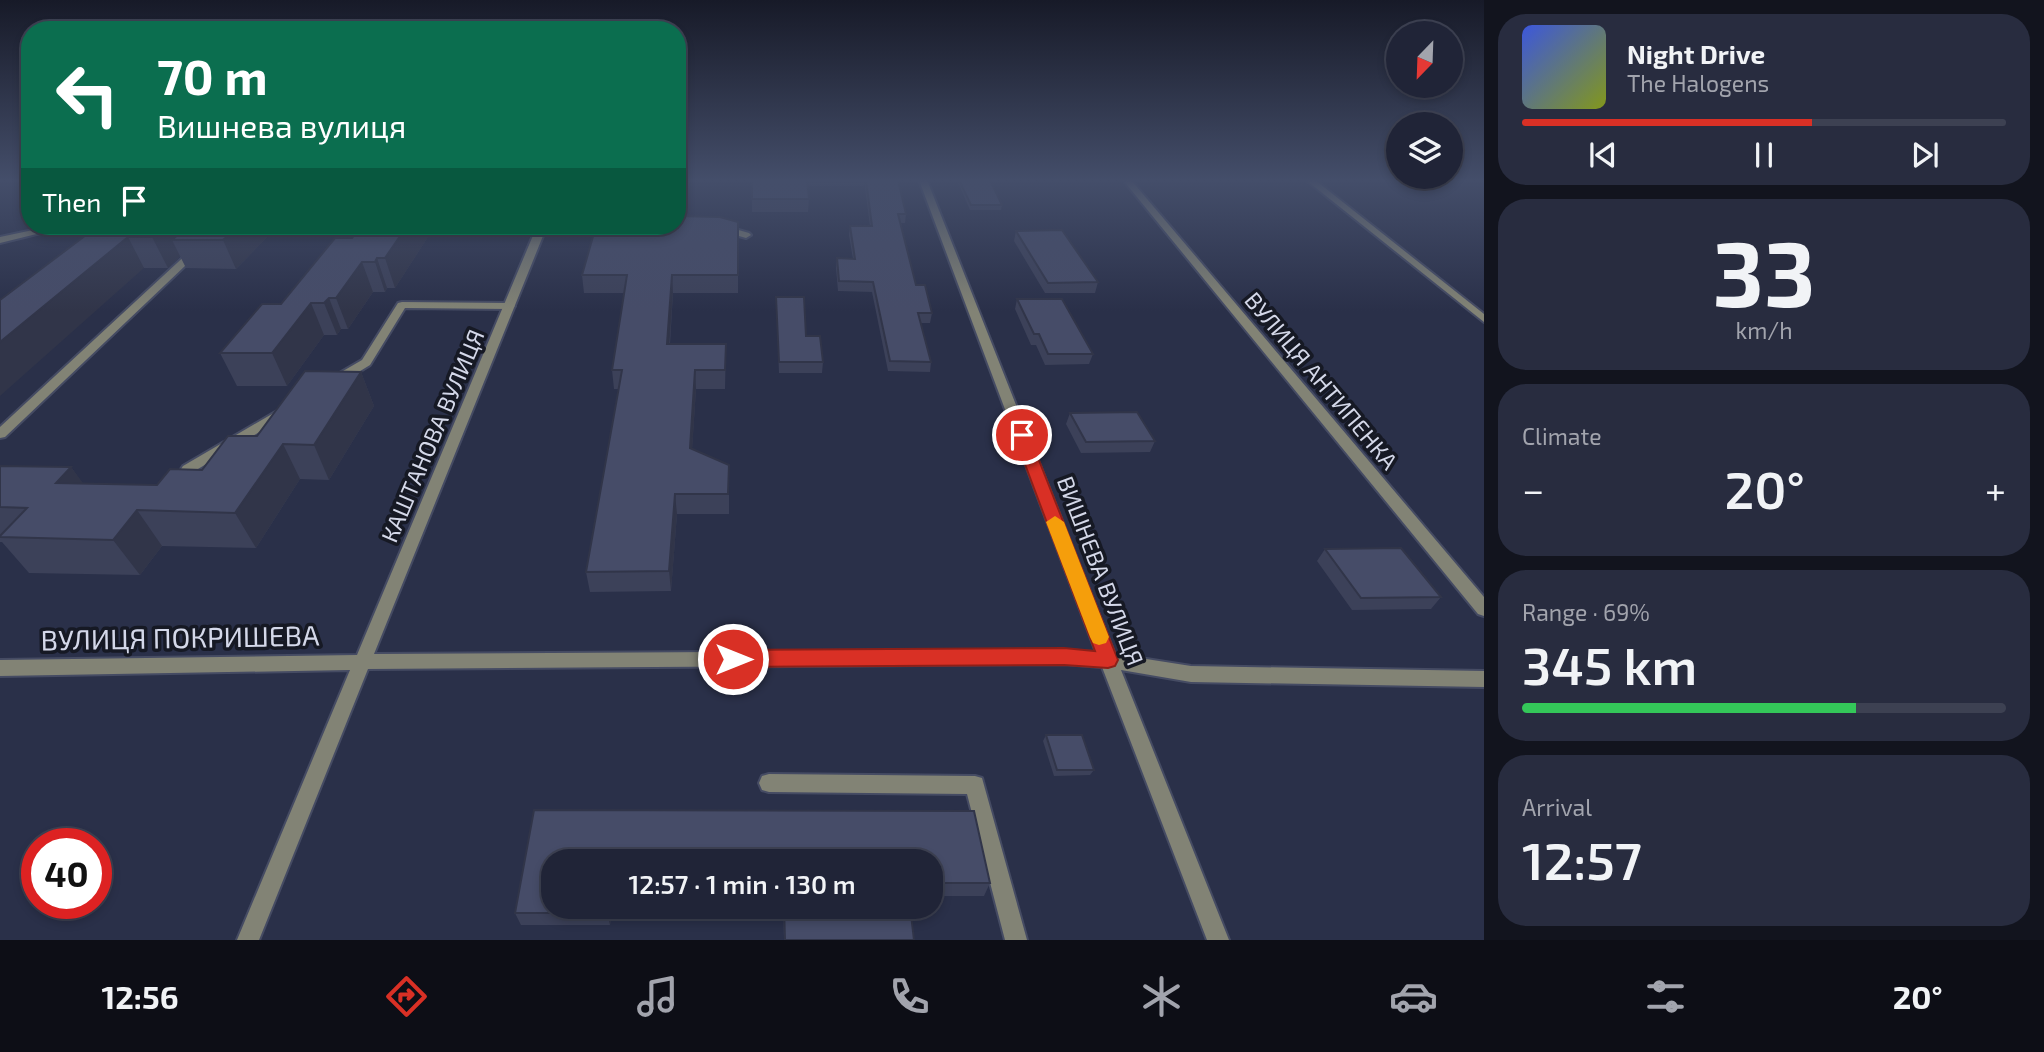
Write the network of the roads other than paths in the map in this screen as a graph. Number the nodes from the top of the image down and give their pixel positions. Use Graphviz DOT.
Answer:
graph roads {
  1 [pos="940,224"];
  2 [pos="1164,224"];
  3 [pos="1366,224"];
  4 [pos="708,228"];
  5 [pos="23,235"];
  6 [pos="212,235"];
  7 [pos="350,235"];
  8 [pos="538,235"];
  9 [pos="746,235"];
  10 [pos="0,240"];
  11 [pos="333,259"];
  12 [pos="510,306"];
  13 [pos="1484,319"];
  14 [pos="318,391"];
  15 [pos="295,405"];
  16 [pos="0,434"];
  17 [pos="188,469"];
  18 [pos="1484,609"];
  19 [pos="1108,660"];
  20 [pos="362,661"];
  21 [pos="0,668"];
  22 [pos="1484,679"];
  23 [pos="769,783"];
  24 [pos="248,940"];
  25 [pos="1016,940"];
  26 [pos="1218,940"];
  1 -- 19 [label="street, ВИШНЕВА ВУЛИЦЯ"];
  2 -- 18 [label="street, ВУЛИЦЯ АНТИПЕНКА"];
  3 -- 13 [label="street"];
  4 -- 9 [label="street"];
  5 -- 10 [label="street"];
  6 -- 16 [label="street"];
  7 -- 11 [label="street"];
  8 -- 12 [label="street, КАШТАНОВА ВУЛИЦЯ"];
  12 -- 14 [label="street"];
  12 -- 20 [label="street, КАШТАНОВА ВУЛИЦЯ"];
  15 -- 17 [label="street"];
  19 -- 20 [label="street, ВУЛИЦЯ ПОКРИШЕВА"];
  19 -- 22 [label="street, ВУЛИЦЯ ПОКРИШЕВА"];
  19 -- 26 [label="street, ВИШНЕВА ВУЛИЦЯ"];
  20 -- 21 [label="street, ВУЛИЦЯ ПОКРИШЕВА"];
  20 -- 24 [label="street, КАШТАНОВА ВУЛИЦЯ"];
  23 -- 25 [label="street"];
}
